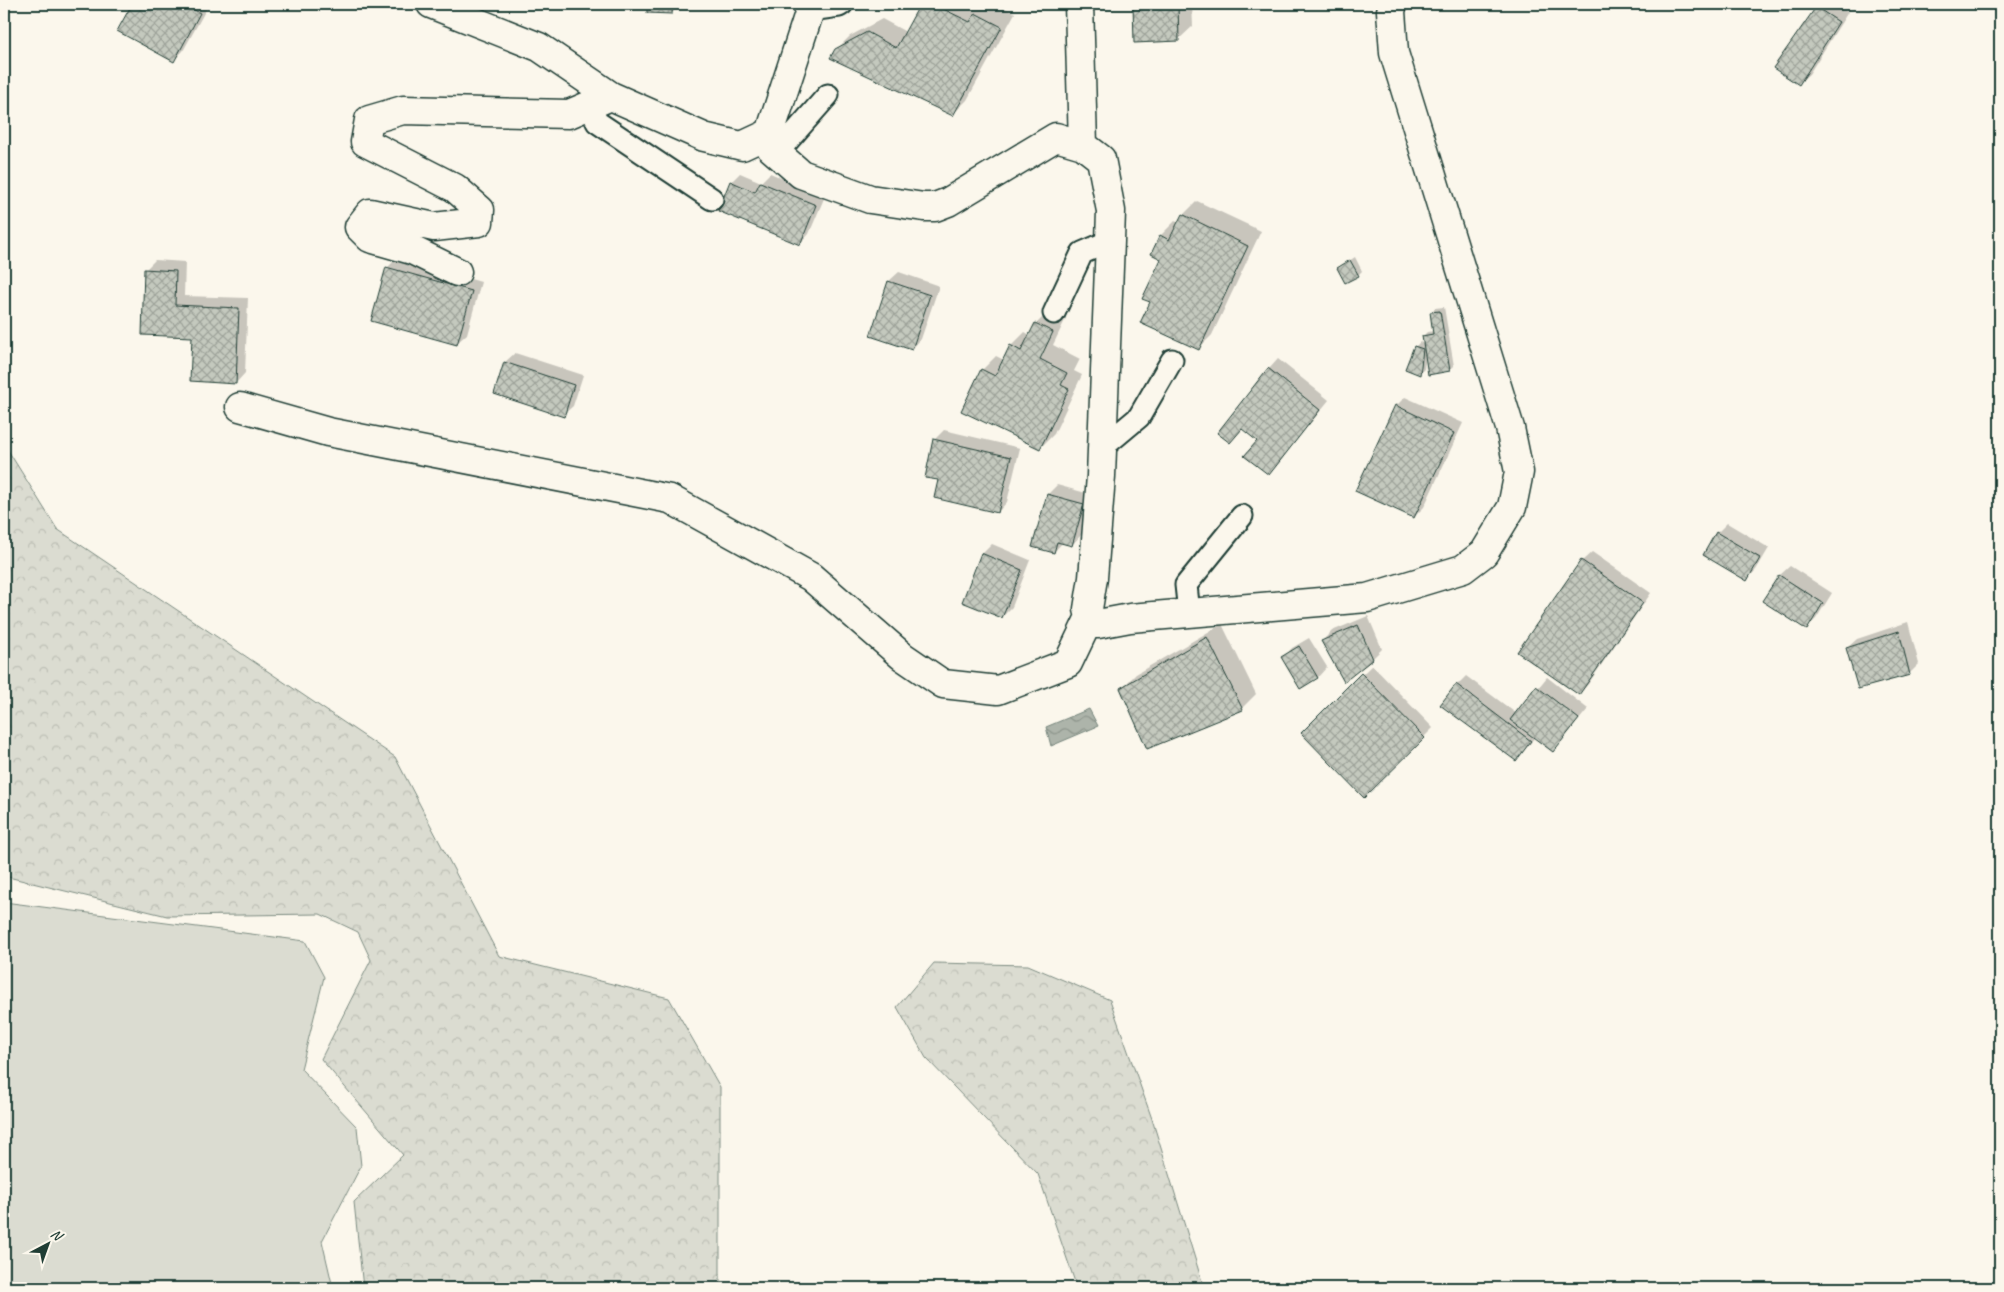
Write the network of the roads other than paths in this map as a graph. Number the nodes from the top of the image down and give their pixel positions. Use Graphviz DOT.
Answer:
graph roads {
  1 [pos="431,4"];
  2 [pos="842,4"];
  3 [pos="1079,4"];
  4 [pos="1393,4"];
  5 [pos="811,7"];
  6 [pos="828,95"];
  7 [pos="601,101"];
  8 [pos="774,143"];
  9 [pos="1084,146"];
  10 [pos="712,199"];
  11 [pos="1110,241"];
  12 [pos="457,272"];
  13 [pos="1054,312"];
  14 [pos="1172,360"];
  15 [pos="240,407"];
  16 [pos="1102,448"];
  17 [pos="1242,516"];
  18 [pos="1189,613"];
  19 [pos="1090,617"];
  1 -- 7 [label="street"];
  2 -- 5 [label="lane"];
  3 -- 9 [label="street"];
  4 -- 18 [label="street"];
  5 -- 8 [label="street"];
  6 -- 8 [label="lane"];
  7 -- 8 [label="street"];
  7 -- 10 [label="lane"];
  7 -- 12 [label="street"];
  8 -- 9 [label="street"];
  9 -- 11 [label="street"];
  11 -- 13 [label="lane"];
  11 -- 16 [label="street"];
  14 -- 16 [label="lane"];
  15 -- 19 [label="street"];
  16 -- 19 [label="street"];
  17 -- 18 [label="lane"];
  18 -- 19 [label="street"];
}
